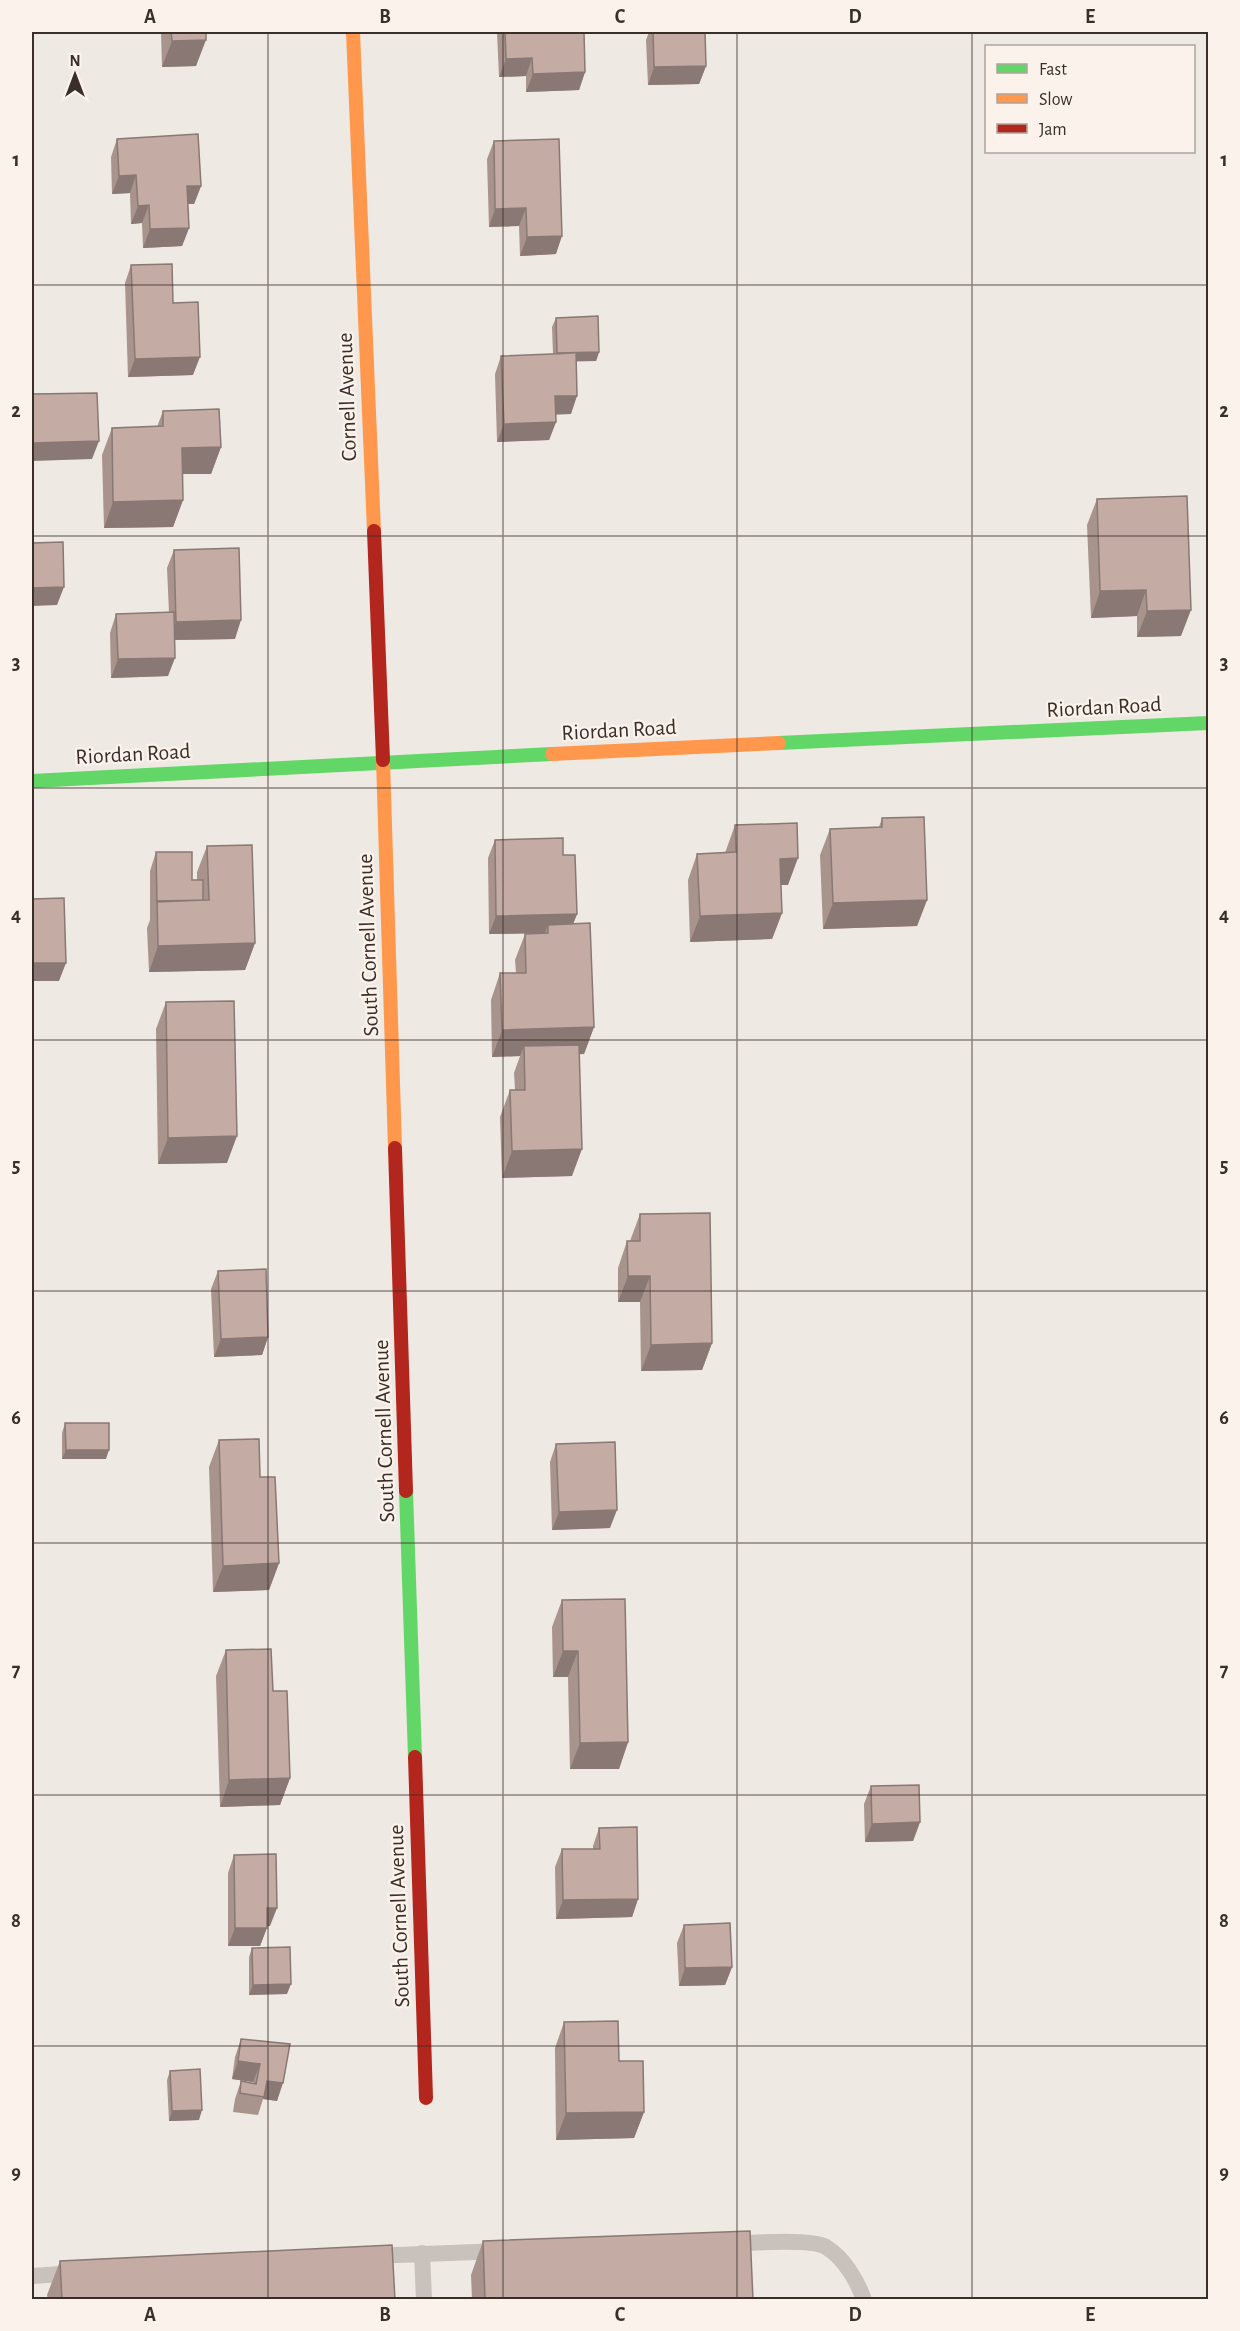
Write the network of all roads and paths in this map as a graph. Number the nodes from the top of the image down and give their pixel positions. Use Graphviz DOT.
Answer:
graph roads {
  1 [pos="353,32"];
  2 [pos="1209,723"];
  3 [pos="383,762"];
  4 [pos="32,781"];
  5 [pos="426,2098"];
  6 [pos="706,2244"];
  7 [pos="517,2250"];
  8 [pos="422,2253"];
  9 [pos="351,2257"];
  10 [pos="91,2272"];
  11 [pos="32,2276"];
  12 [pos="424,2300"];
  13 [pos="864,2300"];
  1 -- 3 [label="street, Cornell Avenue"];
  2 -- 3 [label="street, Riordan Road"];
  3 -- 4 [label="street, Riordan Road"];
  3 -- 5 [label="street, South Cornell Avenue"];
  6 -- 13 [label="lane"];
  7 -- 8 [label="lane"];
  8 -- 9 [label="lane"];
  8 -- 12 [label="lane"];
  10 -- 11 [label="lane"];
}
